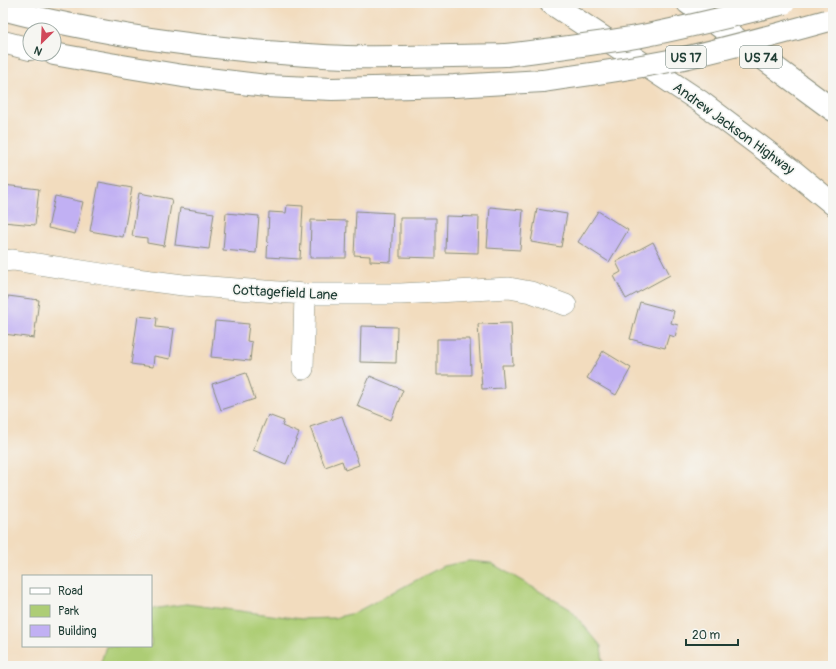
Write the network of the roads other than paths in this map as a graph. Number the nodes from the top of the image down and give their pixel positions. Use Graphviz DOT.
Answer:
graph roads {
  1 [pos="551,3"];
  2 [pos="688,3"];
  3 [pos="784,3"];
  4 [pos="3,9"];
  5 [pos="829,20"];
  6 [pos="3,42"];
  7 [pos="22,47"];
  8 [pos="62,55"];
  9 [pos="833,110"];
  10 [pos="833,204"];
  11 [pos="3,261"];
  12 [pos="305,294"];
  13 [pos="566,305"];
  14 [pos="303,369"];
  1 -- 10 [label="highway, Andrew Jackson Highway"];
  2 -- 9 [label="highway, US 74"];
  3 -- 4 [label="highway, bridge"];
  5 -- 8 [label="highway, US 17, bridge"];
  6 -- 7 [label="highway"];
  11 -- 12 [label="street, Cottagefield Lane"];
  12 -- 13 [label="street, Cottagefield Lane"];
  12 -- 14 [label="street"];
}
